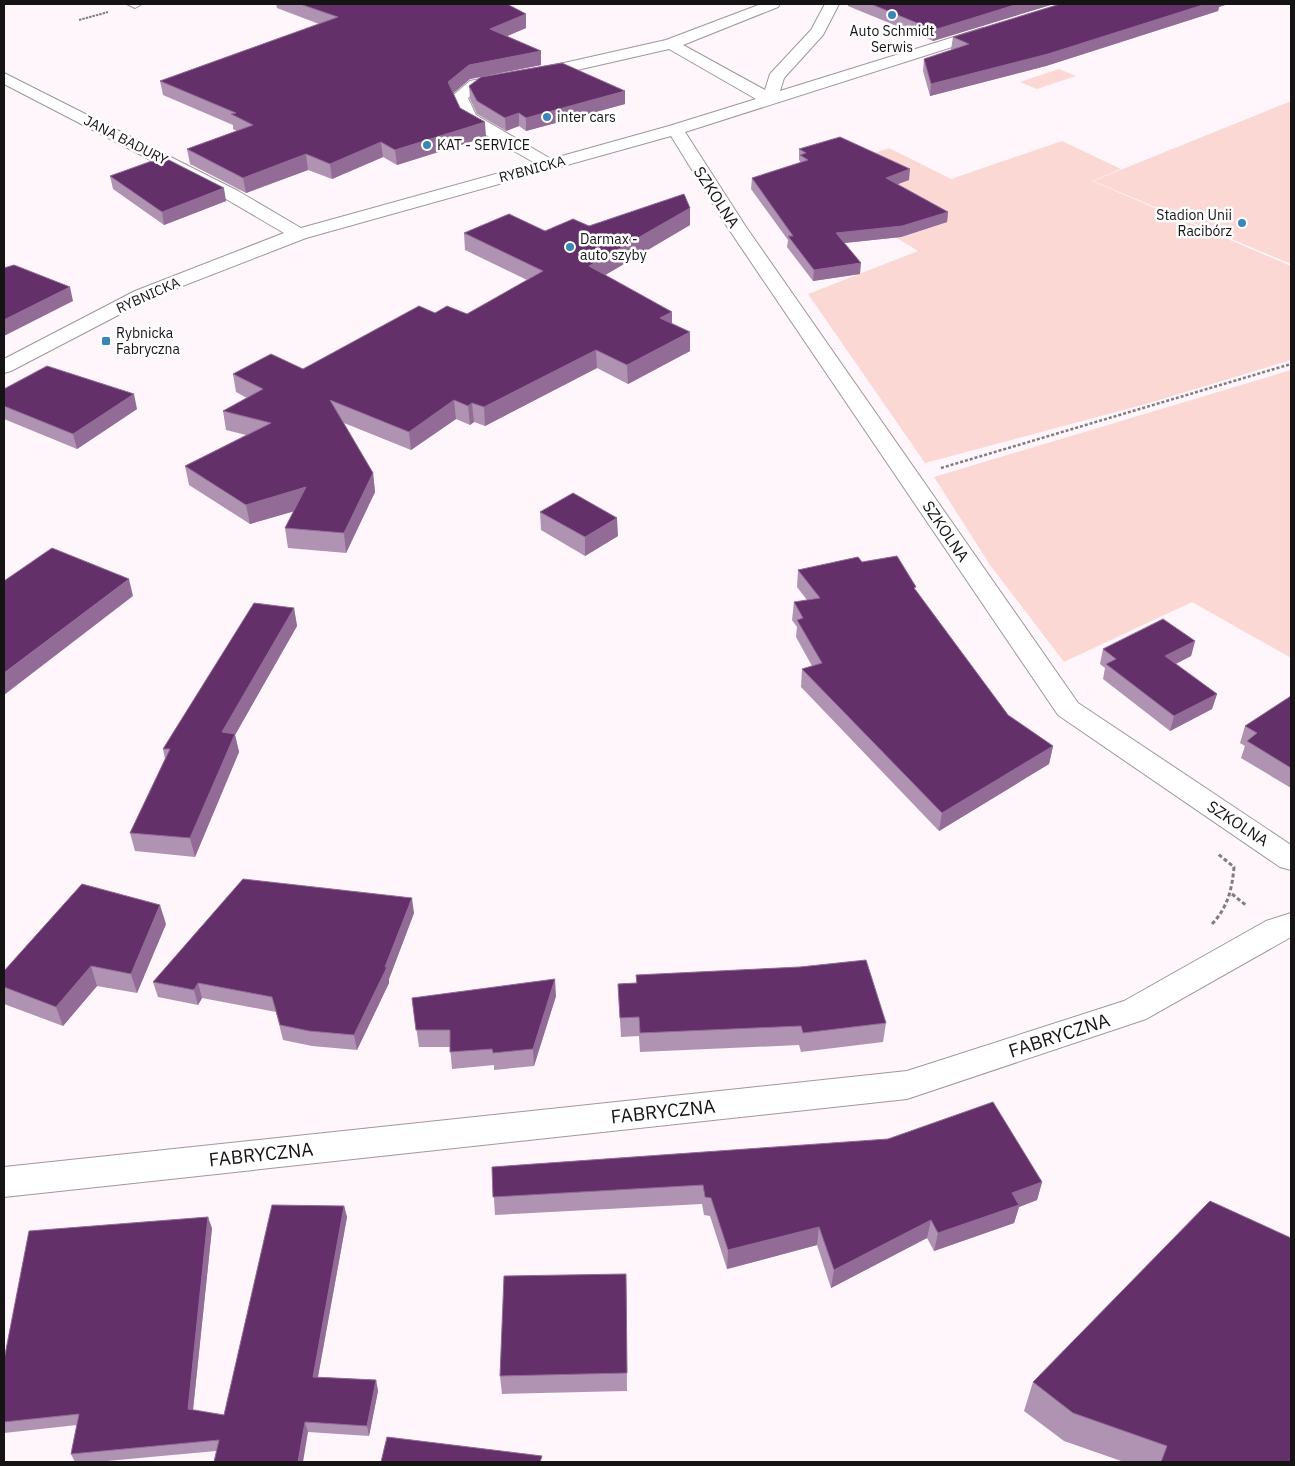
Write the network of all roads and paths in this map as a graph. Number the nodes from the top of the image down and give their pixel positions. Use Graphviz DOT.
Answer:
graph roads {
  1 [pos="773,4"];
  2 [pos="832,4"];
  3 [pos="999,28"];
  4 [pos="671,44"];
  5 [pos="4,78"];
  6 [pos="770,100"];
  7 [pos="675,130"];
  8 [pos="548,164"];
  9 [pos="299,234"];
  10 [pos="1291,364"];
  11 [pos="4,367"];
  12 [pos="909,477"];
  13 [pos="1291,859"];
  14 [pos="1232,894"];
  15 [pos="1291,925"];
  16 [pos="1206,929"];
  17 [pos="4,1182"];
  1 -- 4 [label="street"];
  2 -- 6 [label="street"];
  3 -- 6 [label="street, RYBNICKA"];
  4 -- 6 [label="street"];
  4 -- 8 [label="street"];
  5 -- 9 [label="street, JANA BADURY"];
  6 -- 7 [label="street, RYBNICKA"];
  7 -- 8 [label="street, RYBNICKA"];
  7 -- 12 [label="street, SZKOLNA"];
  8 -- 9 [label="street, RYBNICKA"];
  9 -- 11 [label="street, RYBNICKA"];
  10 -- 12 [label="path"];
  12 -- 13 [label="street, SZKOLNA"];
  14 -- 16 [label="path"];
  15 -- 17 [label="street, FABRYCZNA"];
}
